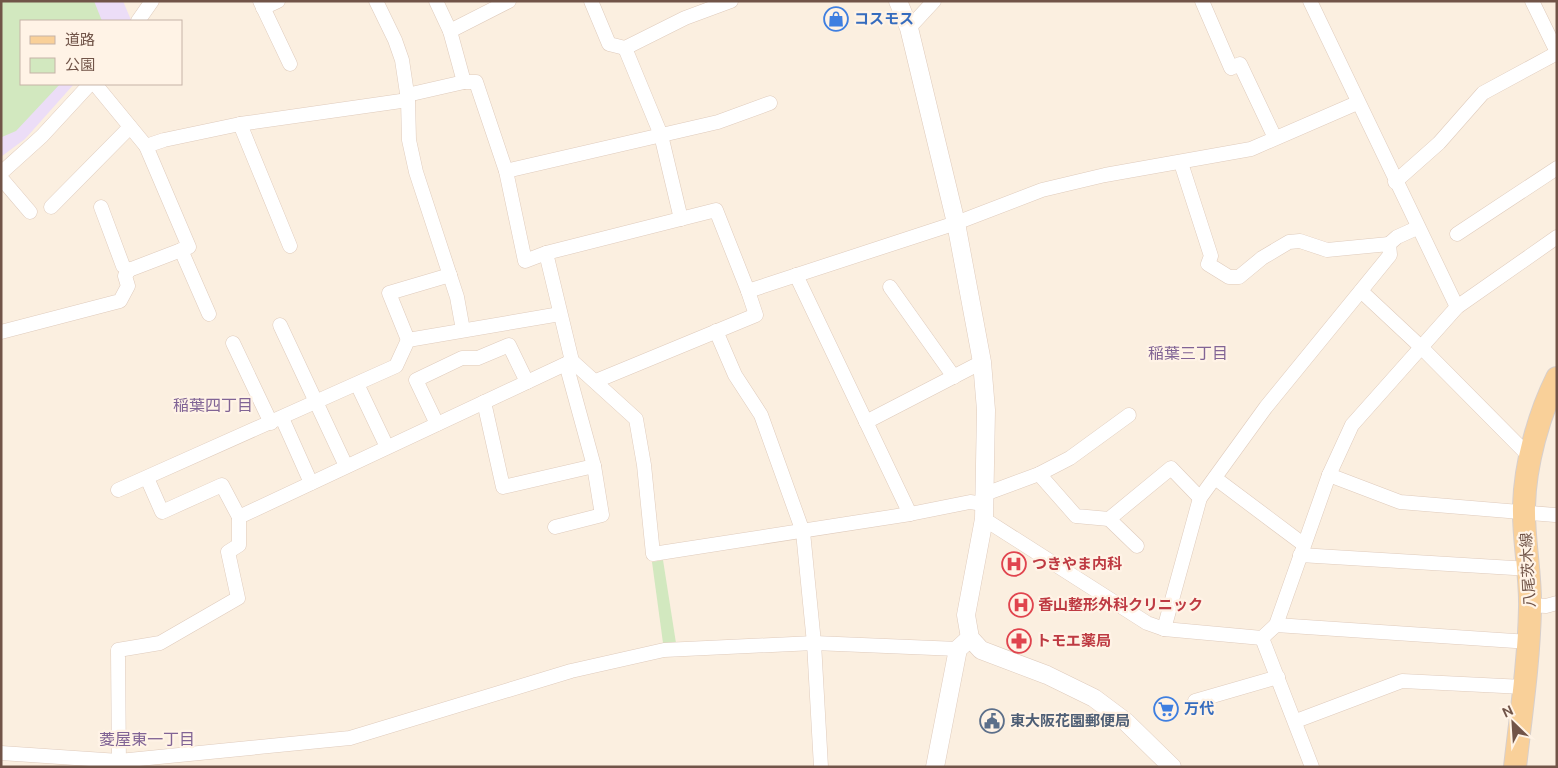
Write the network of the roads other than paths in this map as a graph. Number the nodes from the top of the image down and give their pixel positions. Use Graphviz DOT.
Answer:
graph roads {
  1 [pos="152,1"];
  2 [pos="278,1"];
  3 [pos="376,1"];
  4 [pos="436,1"];
  5 [pos="509,1"];
  6 [pos="591,1"];
  7 [pos="731,1"];
  8 [pos="898,1"];
  9 [pos="934,1"];
  10 [pos="1202,1"];
  11 [pos="1310,1"];
  12 [pos="1532,1"];
  13 [pos="261,5"];
  14 [pos="139,20"];
  15 [pos="909,28"];
  16 [pos="450,31"];
  17 [pos="625,48"];
  18 [pos="1557,53"];
  19 [pos="290,64"];
  20 [pos="464,82"];
  21 [pos="89,85"];
  22 [pos="96,85"];
  23 [pos="407,97"];
  24 [pos="770,103"];
  25 [pos="1357,103"];
  26 [pos="240,124"];
  27 [pos="130,127"];
  28 [pos="661,135"];
  29 [pos="1275,138"];
  30 [pos="146,146"];
  31 [pos="1181,163"];
  32 [pos="1557,168"];
  33 [pos="506,171"];
  34 [pos="1,173"];
  35 [pos="1,178"];
  36 [pos="1395,182"];
  37 [pos="51,207"];
  38 [pos="101,207"];
  39 [pos="30,212"];
  40 [pos="681,219"];
  41 [pos="956,223"];
  42 [pos="1417,228"];
  43 [pos="1458,234"];
  44 [pos="1557,237"];
  45 [pos="1388,244"];
  46 [pos="290,246"];
  47 [pos="181,250"];
  48 [pos="546,253"];
  49 [pos="129,270"];
  50 [pos="450,274"];
  51 [pos="796,275"];
  52 [pos="890,287"];
  53 [pos="748,291"];
  54 [pos="1361,291"];
  55 [pos="1457,307"];
  56 [pos="209,314"];
  57 [pos="560,314"];
  58 [pos="280,325"];
  59 [pos="463,330"];
  60 [pos="716,330"];
  61 [pos="1,332"];
  62 [pos="408,340"];
  63 [pos="233,343"];
  64 [pos="1422,348"];
  65 [pos="569,362"];
  66 [pos="982,362"];
  67 [pos="954,377"];
  68 [pos="1557,378"];
  69 [pos="596,381"];
  70 [pos="527,382"];
  71 [pos="357,384"];
  72 [pos="317,402"];
  73 [pos="484,402"];
  74 [pos="1129,415"];
  75 [pos="276,420"];
  76 [pos="866,422"];
  77 [pos="437,424"];
  78 [pos="387,447"];
  79 [pos="1531,458"];
  80 [pos="346,466"];
  81 [pos="594,466"];
  82 [pos="1039,474"];
  83 [pos="1329,475"];
  84 [pos="147,478"];
  85 [pos="1215,478"];
  86 [pos="311,483"];
  87 [pos="118,490"];
  88 [pos="1200,498"];
  89 [pos="984,506"];
  90 [pos="1525,513"];
  91 [pos="1556,513"];
  92 [pos="910,514"];
  93 [pos="239,517"];
  94 [pos="1109,519"];
  95 [pos="555,527"];
  96 [pos="803,532"];
  97 [pos="1138,546"];
  98 [pos="1302,550"];
  99 [pos="1529,569"];
  100 [pos="1557,603"];
  101 [pos="1530,605"];
  102 [pos="1276,625"];
  103 [pos="1164,629"];
  104 [pos="1262,638"];
  105 [pos="1529,642"];
  106 [pos="814,643"];
  107 [pos="964,644"];
  108 [pos="1278,677"];
  109 [pos="1524,687"];
  110 [pos="1195,701"];
  111 [pos="1296,721"];
  112 [pos="1,752"];
  113 [pos="119,764"];
  114 [pos="821,767"];
  115 [pos="935,767"];
  116 [pos="1172,767"];
  117 [pos="1312,767"];
  118 [pos="1515,767"];
  1 -- 14 [label="street"];
  2 -- 13 [label="street"];
  3 -- 23 [label="street"];
  4 -- 16 [label="street"];
  5 -- 16 [label="street"];
  6 -- 17 [label="street"];
  7 -- 17 [label="street"];
  8 -- 15 [label="street"];
  9 -- 15 [label="street"];
  10 -- 29 [label="street"];
  11 -- 25 [label="street"];
  12 -- 18 [label="street"];
  13 -- 19 [label="street"];
  15 -- 41 [label="street"];
  16 -- 20 [label="street"];
  17 -- 28 [label="street"];
  18 -- 36 [label="street"];
  20 -- 23 [label="street"];
  20 -- 33 [label="street"];
  21 -- 34 [label="street"];
  22 -- 27 [label="street"];
  23 -- 26 [label="street"];
  23 -- 50 [label="street"];
  24 -- 28 [label="street"];
  25 -- 29 [label="street"];
  25 -- 36 [label="street"];
  26 -- 30 [label="street"];
  26 -- 46 [label="street"];
  27 -- 30 [label="street"];
  27 -- 37 [label="street"];
  28 -- 33 [label="street"];
  28 -- 40 [label="street"];
  29 -- 31 [label="street"];
  30 -- 47 [label="street"];
  31 -- 41 [label="street"];
  31 -- 45 [label="street"];
  32 -- 43 [label="street"];
  33 -- 48 [label="street"];
  35 -- 39 [label="street"];
  36 -- 42 [label="street"];
  38 -- 49 [label="street"];
  40 -- 48 [label="street"];
  40 -- 53 [label="street"];
  41 -- 51 [label="street"];
  41 -- 66 [label="street"];
  42 -- 45 [label="street"];
  42 -- 55 [label="street"];
  44 -- 55 [label="street"];
  45 -- 54 [label="street"];
  47 -- 49 [label="street"];
  47 -- 56 [label="street"];
  48 -- 57 [label="street"];
  49 -- 61 [label="street"];
  50 -- 59 [label="street"];
  50 -- 62 [label="street"];
  51 -- 53 [label="street"];
  51 -- 76 [label="street"];
  52 -- 67 [label="street"];
  53 -- 60 [label="street"];
  54 -- 64 [label="street"];
  54 -- 85 [label="street"];
  55 -- 64 [label="street"];
  57 -- 59 [label="street"];
  57 -- 65 [label="street"];
  58 -- 72 [label="street"];
  59 -- 62 [label="street"];
  60 -- 69 [label="street"];
  60 -- 96 [label="street"];
  62 -- 71 [label="street"];
  63 -- 75 [label="street"];
  64 -- 79 [label="street"];
  64 -- 83 [label="street"];
  65 -- 69 [label="street"];
  65 -- 70 [label="street"];
  65 -- 81 [label="street"];
  66 -- 67 [label="street"];
  66 -- 89 [label="street"];
  67 -- 76 [label="street"];
  68 -- 79 [label="main road, 八尾茨木線"];
  69 -- 96 [label="street"];
  70 -- 73 [label="street"];
  70 -- 77 [label="street"];
  71 -- 72 [label="street"];
  71 -- 78 [label="street"];
  72 -- 75 [label="street"];
  72 -- 80 [label="street"];
  73 -- 77 [label="street"];
  73 -- 81 [label="street"];
  74 -- 82 [label="street"];
  75 -- 84 [label="street"];
  75 -- 86 [label="street"];
  76 -- 92 [label="street"];
  77 -- 78 [label="street"];
  78 -- 80 [label="street"];
  79 -- 90 [label="main road, 八尾茨木線"];
  80 -- 86 [label="street"];
  81 -- 95 [label="street"];
  82 -- 89 [label="street"];
  82 -- 94 [label="street"];
  83 -- 90 [label="street"];
  83 -- 98 [label="street"];
  84 -- 87 [label="street"];
  84 -- 93 [label="street"];
  85 -- 88 [label="street"];
  85 -- 98 [label="street"];
  86 -- 93 [label="street"];
  88 -- 94 [label="street"];
  88 -- 103 [label="street"];
  89 -- 92 [label="street"];
  89 -- 103 [label="street"];
  89 -- 107 [label="street"];
  90 -- 91 [label="street"];
  90 -- 99 [label="main road, 八尾茨木線"];
  92 -- 96 [label="street"];
  93 -- 113 [label="street"];
  94 -- 97 [label="street"];
  96 -- 106 [label="street"];
  98 -- 99 [label="street"];
  98 -- 102 [label="street"];
  99 -- 101 [label="main road, 八尾茨木線"];
  100 -- 101 [label="street"];
  101 -- 105 [label="main road, 八尾茨木線"];
  102 -- 104 [label="street"];
  102 -- 105 [label="street"];
  103 -- 104 [label="street"];
  104 -- 108 [label="street"];
  105 -- 109 [label="main road, 八尾茨木線"];
  106 -- 107 [label="street"];
  106 -- 113 [label="street"];
  106 -- 114 [label="street"];
  107 -- 115 [label="street"];
  107 -- 116 [label="street"];
  108 -- 110 [label="street"];
  108 -- 111 [label="street"];
  109 -- 111 [label="street"];
  109 -- 118 [label="main road, 八尾茨木線"];
  111 -- 117 [label="street"];
  112 -- 113 [label="street"];
}
